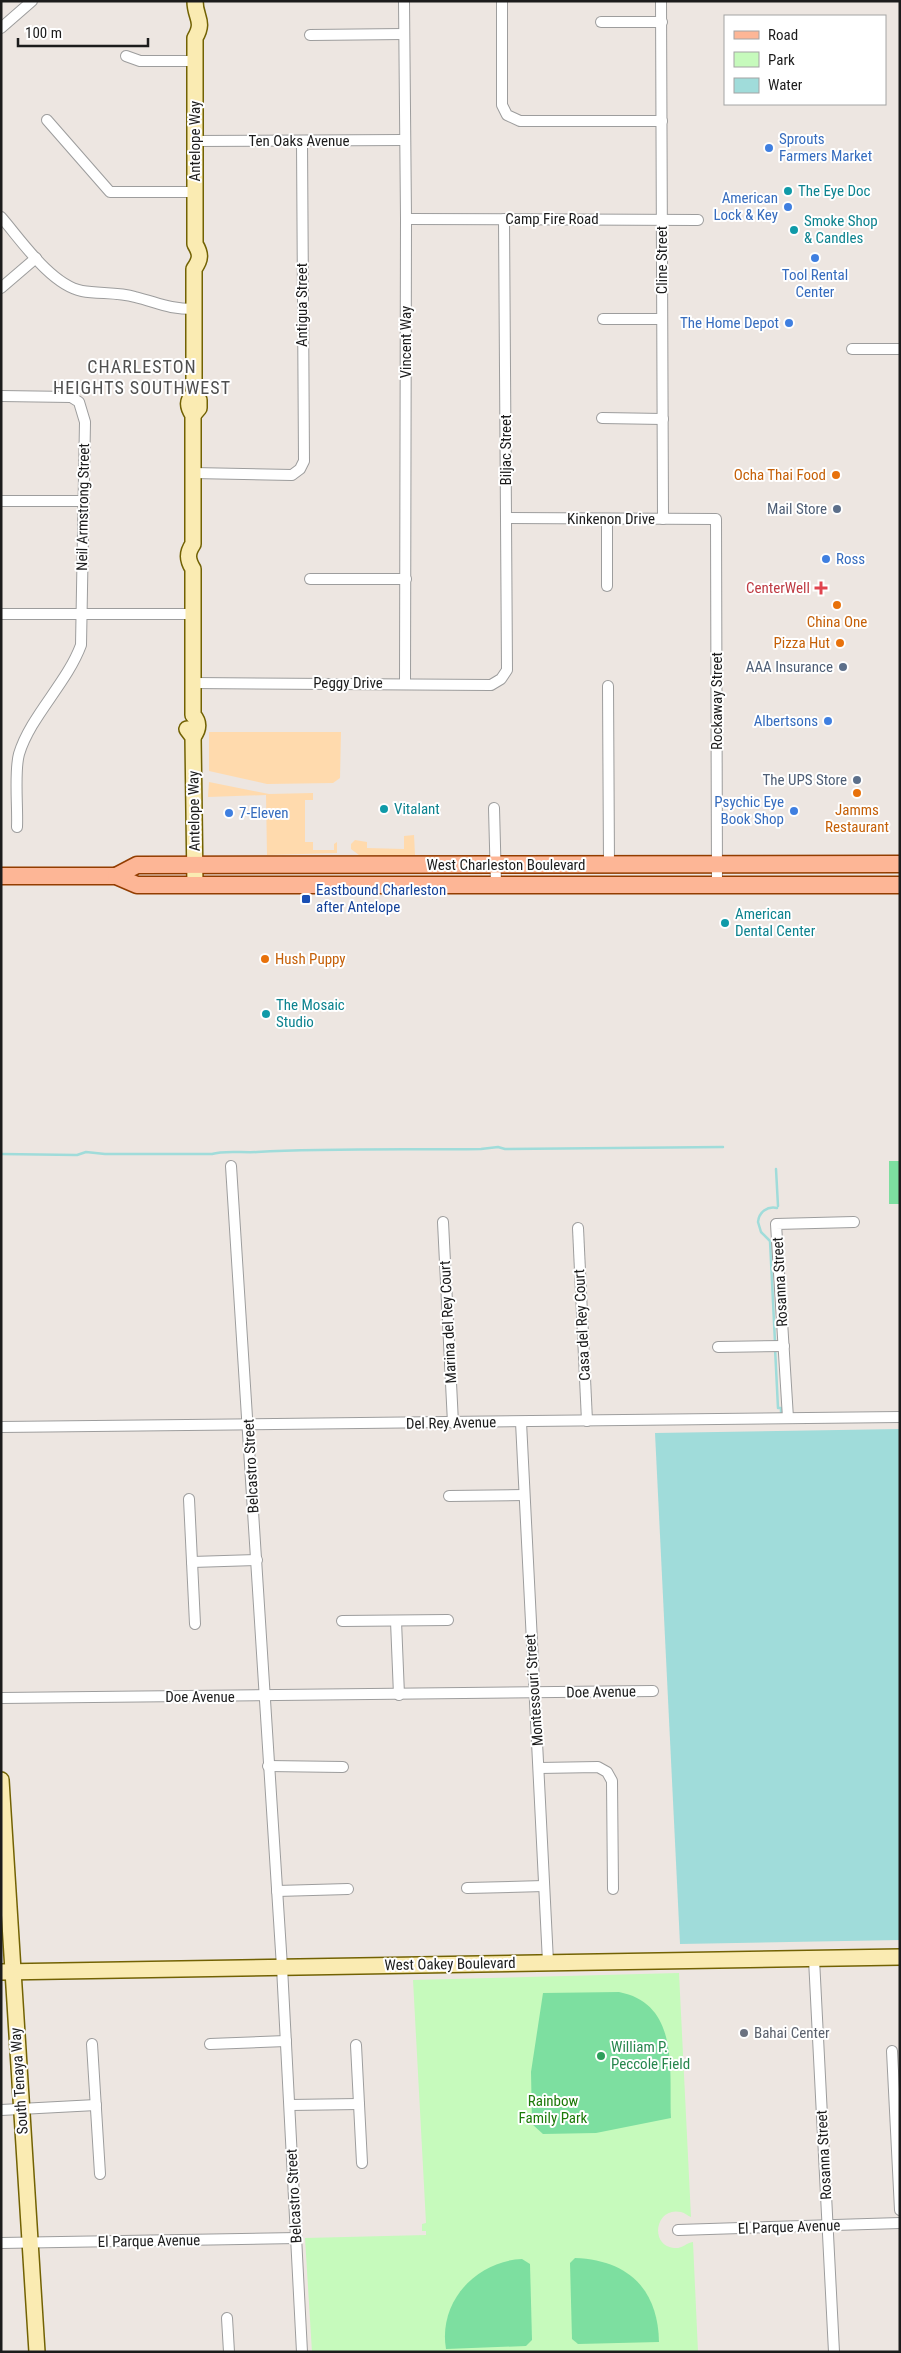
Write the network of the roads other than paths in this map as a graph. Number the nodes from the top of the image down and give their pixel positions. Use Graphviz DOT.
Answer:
graph roads {
  1 [pos="404,1"];
  2 [pos="502,1"];
  3 [pos="661,1"];
  4 [pos="25,4"];
  5 [pos="195,6"];
  6 [pos="601,22"];
  7 [pos="662,22"];
  8 [pos="1,28"];
  9 [pos="404,34"];
  10 [pos="310,35"];
  11 [pos="126,56"];
  12 [pos="195,61"];
  13 [pos="47,120"];
  14 [pos="662,121"];
  15 [pos="302,140"];
  16 [pos="404,140"];
  17 [pos="195,141"];
  18 [pos="195,192"];
  19 [pos="1,217"];
  20 [pos="406,219"];
  21 [pos="504,219"];
  22 [pos="662,220"];
  23 [pos="698,220"];
  24 [pos="36,258"];
  25 [pos="1,288"];
  26 [pos="194,309"];
  27 [pos="603,319"];
  28 [pos="662,319"];
  29 [pos="852,349"];
  30 [pos="900,349"];
  31 [pos="1,396"];
  32 [pos="602,418"];
  33 [pos="663,419"];
  34 [pos="193,473"];
  35 [pos="1,501"];
  36 [pos="84,501"];
  37 [pos="506,518"];
  38 [pos="607,519"];
  39 [pos="662,519"];
  40 [pos="716,519"];
  41 [pos="310,579"];
  42 [pos="406,579"];
  43 [pos="607,586"];
  44 [pos="80,613"];
  45 [pos="1,614"];
  46 [pos="193,614"];
  47 [pos="501,679"];
  48 [pos="193,682"];
  49 [pos="405,683"];
  50 [pos="608,686"];
  51 [pos="494,808"];
  52 [pos="18,827"];
  53 [pos="900,864"];
  54 [pos="195,865"];
  55 [pos="494,865"];
  56 [pos="609,865"];
  57 [pos="717,865"];
  58 [pos="1,876"];
  59 [pos="116,876"];
  60 [pos="496,884"];
  61 [pos="717,884"];
  62 [pos="195,885"];
  63 [pos="900,885"];
  64 [pos="231,1166"];
  65 [pos="443,1222"];
  66 [pos="854,1222"];
  67 [pos="578,1228"];
  68 [pos="784,1346"];
  69 [pos="718,1347"];
  70 [pos="900,1417"];
  71 [pos="788,1418"];
  72 [pos="521,1422"];
  73 [pos="586,1422"];
  74 [pos="453,1423"];
  75 [pos="249,1425"];
  76 [pos="1,1428"];
  77 [pos="524,1495"];
  78 [pos="449,1496"];
  79 [pos="189,1498"];
  80 [pos="257,1560"];
  81 [pos="192,1562"];
  82 [pos="448,1620"];
  83 [pos="342,1621"];
  84 [pos="396,1621"];
  85 [pos="195,1624"];
  86 [pos="654,1691"];
  87 [pos="533,1693"];
  88 [pos="399,1695"];
  89 [pos="264,1697"];
  90 [pos="1,1698"];
  91 [pos="268,1766"];
  92 [pos="343,1767"];
  93 [pos="539,1768"];
  94 [pos="1,1780"];
  95 [pos="544,1886"];
  96 [pos="467,1888"];
  97 [pos="612,1889"];
  98 [pos="348,1890"];
  99 [pos="277,1891"];
  100 [pos="900,1957"];
  101 [pos="814,1959"];
  102 [pos="548,1962"];
  103 [pos="282,1967"];
  104 [pos="7,1972"];
  105 [pos="286,2041"];
  106 [pos="92,2044"];
  107 [pos="210,2044"];
  108 [pos="356,2045"];
  109 [pos="892,2051"];
  110 [pos="96,2104"];
  111 [pos="359,2104"];
  112 [pos="290,2105"];
  113 [pos="1,2110"];
  114 [pos="21,2110"];
  115 [pos="362,2163"];
  116 [pos="100,2174"];
  117 [pos="900,2210"];
  118 [pos="900,2223"];
  119 [pos="827,2225"];
  120 [pos="678,2230"];
  121 [pos="297,2238"];
  122 [pos="28,2242"];
  123 [pos="1,2243"];
  124 [pos="228,2318"];
  125 [pos="37,2352"];
  126 [pos="229,2352"];
  127 [pos="302,2352"];
  128 [pos="834,2352"];
  1 -- 9 [label="street, Vincent Way"];
  2 -- 14 [label="street"];
  3 -- 7 [label="street, Cline Street"];
  4 -- 8 [label="street"];
  5 -- 12 [label="street, Antelope Way"];
  6 -- 7 [label="street"];
  7 -- 14 [label="street, Cline Street"];
  9 -- 10 [label="street"];
  9 -- 16 [label="street, Vincent Way"];
  11 -- 12 [label="street"];
  12 -- 17 [label="street, Antelope Way"];
  13 -- 18 [label="street"];
  14 -- 22 [label="street, Cline Street"];
  15 -- 16 [label="street, Ten Oaks Avenue"];
  15 -- 17 [label="street, Ten Oaks Avenue"];
  15 -- 34 [label="street, Antigua Street"];
  16 -- 20 [label="street, Vincent Way"];
  17 -- 18 [label="street, Antelope Way"];
  18 -- 26 [label="street, Antelope Way"];
  19 -- 24 [label="street"];
  20 -- 21 [label="street, Camp Fire Road"];
  20 -- 42 [label="street, Vincent Way"];
  21 -- 22 [label="street, Camp Fire Road"];
  21 -- 37 [label="street, Biljac Street"];
  22 -- 23 [label="street, Camp Fire Road"];
  22 -- 28 [label="street, Cline Street"];
  24 -- 25 [label="street"];
  24 -- 26 [label="street"];
  26 -- 34 [label="street, Antelope Way"];
  27 -- 28 [label="street"];
  28 -- 33 [label="street, Cline Street"];
  29 -- 30 [label="street"];
  31 -- 36 [label="street, Neil Armstrong Street"];
  32 -- 33 [label="street"];
  33 -- 39 [label="street, Cline Street"];
  34 -- 46 [label="street, Antelope Way"];
  35 -- 36 [label="street"];
  36 -- 44 [label="street, Neil Armstrong Street"];
  37 -- 38 [label="street, Kinkenon Drive"];
  37 -- 47 [label="street, Biljac Street"];
  38 -- 39 [label="street, Kinkenon Drive"];
  38 -- 43 [label="street"];
  39 -- 40 [label="street, Kinkenon Drive"];
  40 -- 57 [label="street, Rockaway Street"];
  41 -- 42 [label="street"];
  42 -- 49 [label="street, Vincent Way"];
  44 -- 45 [label="street"];
  44 -- 46 [label="street"];
  44 -- 52 [label="street, Neil Armstrong Street"];
  46 -- 48 [label="street, Antelope Way"];
  47 -- 49 [label="street, Peggy Drive"];
  48 -- 49 [label="street, Peggy Drive"];
  48 -- 54 [label="street, Antelope Way"];
  50 -- 56 [label="street"];
  51 -- 55 [label="street"];
  53 -- 57 [label="main road, West Charleston Boulevard"];
  54 -- 55 [label="main road, West Charleston Boulevard"];
  54 -- 59 [label="main road, West Charleston Boulevard"];
  54 -- 62 [label="street, Antelope Way"];
  55 -- 56 [label="main road, West Charleston Boulevard"];
  55 -- 60 [label="street"];
  56 -- 57 [label="main road, West Charleston Boulevard"];
  57 -- 61 [label="street, Rockaway Street"];
  58 -- 59 [label="main road, West Charleston Boulevard"];
  59 -- 62 [label="main road, West Charleston Boulevard"];
  60 -- 61 [label="main road, West Charleston Boulevard"];
  60 -- 62 [label="main road, West Charleston Boulevard"];
  61 -- 63 [label="main road, West Charleston Boulevard"];
  64 -- 75 [label="street, Belcastro Street"];
  65 -- 74 [label="street, Marina del Rey Court"];
  66 -- 68 [label="street, Rosanna Street"];
  67 -- 73 [label="street, Casa del Rey Court"];
  68 -- 69 [label="street"];
  68 -- 71 [label="street, Rosanna Street"];
  70 -- 71 [label="street, Del Rey Avenue"];
  71 -- 73 [label="street, Del Rey Avenue"];
  72 -- 73 [label="street, Del Rey Avenue"];
  72 -- 74 [label="street, Del Rey Avenue"];
  72 -- 77 [label="street, Montessouri Street"];
  74 -- 75 [label="street, Del Rey Avenue"];
  75 -- 76 [label="street, Del Rey Avenue"];
  75 -- 80 [label="street, Belcastro Street"];
  77 -- 78 [label="street"];
  77 -- 87 [label="street, Montessouri Street"];
  79 -- 81 [label="street"];
  80 -- 81 [label="street"];
  80 -- 89 [label="street, Belcastro Street"];
  81 -- 85 [label="street"];
  82 -- 84 [label="street"];
  83 -- 84 [label="street"];
  84 -- 88 [label="street"];
  86 -- 87 [label="street, Doe Avenue"];
  87 -- 88 [label="street, Doe Avenue"];
  87 -- 93 [label="street, Montessouri Street"];
  88 -- 89 [label="street, Doe Avenue"];
  89 -- 90 [label="street, Doe Avenue"];
  89 -- 91 [label="street, Belcastro Street"];
  91 -- 92 [label="street"];
  91 -- 99 [label="street, Belcastro Street"];
  93 -- 95 [label="street, Montessouri Street"];
  93 -- 97 [label="street"];
  94 -- 104 [label="street, South Tenaya Way"];
  95 -- 96 [label="street"];
  95 -- 102 [label="street, Montessouri Street"];
  98 -- 99 [label="street"];
  99 -- 103 [label="street, Belcastro Street"];
  100 -- 101 [label="street, West Oakey Boulevard"];
  101 -- 102 [label="street, West Oakey Boulevard"];
  101 -- 119 [label="street, Rosanna Street"];
  102 -- 103 [label="street, West Oakey Boulevard"];
  103 -- 104 [label="street, West Oakey Boulevard"];
  103 -- 105 [label="street, Belcastro Street"];
  104 -- 114 [label="street, South Tenaya Way"];
  105 -- 107 [label="street"];
  105 -- 112 [label="street, Belcastro Street"];
  106 -- 110 [label="street"];
  108 -- 111 [label="street"];
  109 -- 117 [label="street"];
  110 -- 114 [label="street"];
  110 -- 116 [label="street"];
  111 -- 112 [label="street"];
  111 -- 115 [label="street"];
  112 -- 121 [label="street, Belcastro Street"];
  113 -- 114 [label="street"];
  114 -- 122 [label="street, South Tenaya Way"];
  118 -- 119 [label="street, El Parque Avenue"];
  119 -- 120 [label="street, El Parque Avenue"];
  119 -- 128 [label="street, Rosanna Street"];
  121 -- 122 [label="street, El Parque Avenue"];
  121 -- 127 [label="street, Belcastro Street"];
  122 -- 123 [label="street, El Parque Avenue"];
  122 -- 125 [label="street, South Tenaya Way"];
  124 -- 126 [label="street"];
}
